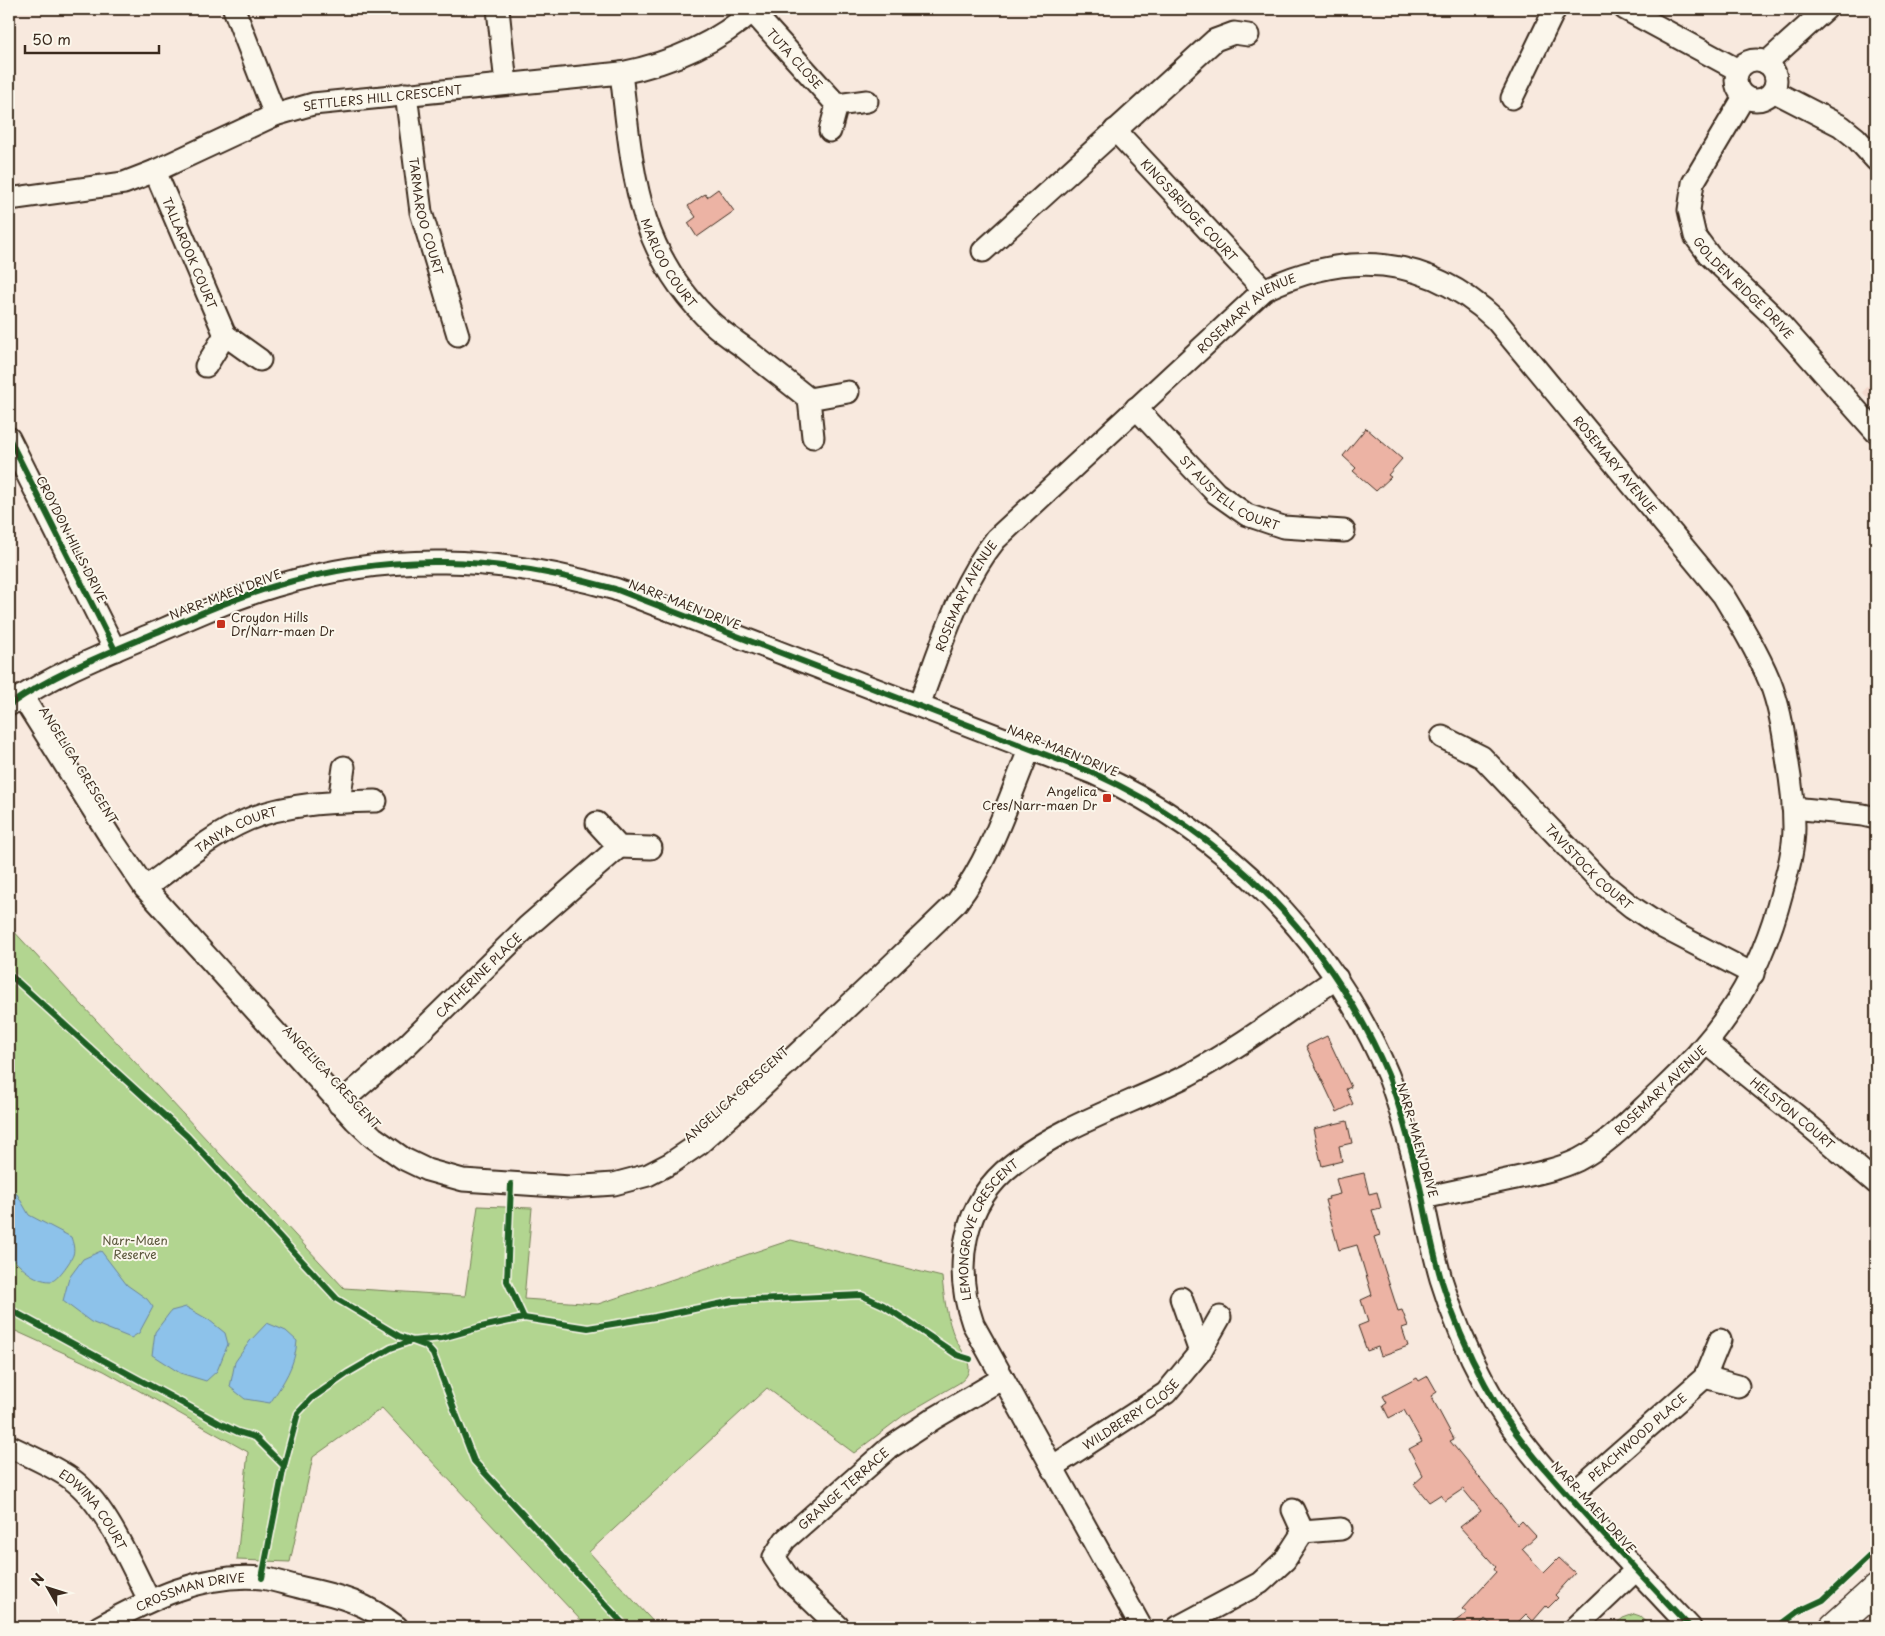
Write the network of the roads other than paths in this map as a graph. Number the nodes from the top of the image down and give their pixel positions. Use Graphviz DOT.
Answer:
graph roads {
  1 [pos="234,9"];
  2 [pos="498,9"];
  3 [pos="1555,9"];
  4 [pos="1625,9"];
  5 [pos="1826,9"];
  6 [pos="754,10"];
  7 [pos="1248,35"];
  8 [pos="1766,63"];
  9 [pos="1738,70"];
  10 [pos="621,72"];
  11 [pos="506,84"];
  12 [pos="1773,91"];
  13 [pos="406,94"];
  14 [pos="1744,97"];
  15 [pos="1512,98"];
  16 [pos="867,101"];
  17 [pos="837,105"];
  18 [pos="275,115"];
  19 [pos="1115,130"];
  20 [pos="830,131"];
  21 [pos="1876,160"];
  22 [pos="156,171"];
  23 [pos="9,199"];
  24 [pos="983,250"];
  25 [pos="1264,290"];
  26 [pos="225,335"];
  27 [pos="458,335"];
  28 [pos="260,360"];
  29 [pos="206,366"];
  30 [pos="848,392"];
  31 [pos="809,398"];
  32 [pos="1136,408"];
  33 [pos="1876,432"];
  34 [pos="813,437"];
  35 [pos="10,442"];
  36 [pos="1344,531"];
  37 [pos="115,650"];
  38 [pos="16,700"];
  39 [pos="919,705"];
  40 [pos="1442,737"];
  41 [pos="1030,748"];
  42 [pos="344,767"];
  43 [pos="339,802"];
  44 [pos="376,802"];
  45 [pos="1793,808"];
  46 [pos="1876,818"];
  47 [pos="597,823"];
  48 [pos="619,847"];
  49 [pos="651,848"];
  50 [pos="145,888"];
  51 [pos="1752,974"];
  52 [pos="1337,978"];
  53 [pos="1708,1044"];
  54 [pos="339,1104"];
  55 [pos="1876,1183"];
  56 [pos="1423,1198"];
  57 [pos="1181,1298"];
  58 [pos="1220,1317"];
  59 [pos="1720,1340"];
  60 [pos="1200,1352"];
  61 [pos="1002,1378"];
  62 [pos="1705,1378"];
  63 [pos="1738,1386"];
  64 [pos="9,1446"];
  65 [pos="1052,1467"];
  66 [pos="1569,1497"];
  67 [pos="1293,1510"];
  68 [pos="1341,1529"];
  69 [pos="1303,1532"];
  70 [pos="1636,1570"];
  71 [pos="1876,1588"];
  72 [pos="149,1600"];
  73 [pos="99,1627"];
  74 [pos="397,1627"];
  75 [pos="839,1627"];
  76 [pos="1141,1627"];
  77 [pos="1178,1627"];
  78 [pos="1576,1627"];
  79 [pos="1690,1627"];
  80 [pos="1834,1627"];
  1 -- 18 [label="street"];
  2 -- 11 [label="street"];
  3 -- 15 [label="street"];
  4 -- 9 [label="street"];
  5 -- 8 [label="street"];
  6 -- 10 [label="street, SETTLERS HILL CRESCENT"];
  6 -- 17 [label="street, TUTA CLOSE"];
  7 -- 19 [label="street"];
  8 -- 9 [label="street"];
  8 -- 12 [label="street"];
  9 -- 14 [label="street"];
  10 -- 11 [label="street, SETTLERS HILL CRESCENT"];
  10 -- 31 [label="street, MARLOO COURT"];
  11 -- 13 [label="street, SETTLERS HILL CRESCENT"];
  12 -- 14 [label="street"];
  12 -- 21 [label="street"];
  13 -- 18 [label="street, SETTLERS HILL CRESCENT"];
  13 -- 27 [label="street, TARMAROO COURT"];
  14 -- 33 [label="street, GOLDEN RIDGE DRIVE"];
  16 -- 17 [label="street"];
  17 -- 20 [label="street"];
  18 -- 22 [label="street, SETTLERS HILL CRESCENT"];
  19 -- 24 [label="street"];
  19 -- 25 [label="street, KINGSBRIDGE COURT"];
  22 -- 23 [label="street, SETTLERS HILL CRESCENT"];
  22 -- 26 [label="street, TALLAROOK COURT"];
  25 -- 32 [label="street, ROSEMARY AVENUE"];
  25 -- 45 [label="street, ROSEMARY AVENUE"];
  26 -- 28 [label="street"];
  26 -- 29 [label="street"];
  30 -- 31 [label="street"];
  31 -- 34 [label="street"];
  32 -- 36 [label="street, ST AUSTELL COURT"];
  32 -- 39 [label="street, ROSEMARY AVENUE"];
  35 -- 37 [label="street, CROYDON HILLS DRIVE"];
  37 -- 38 [label="street, NARR-MAEN DRIVE"];
  37 -- 39 [label="street, NARR-MAEN DRIVE"];
  38 -- 50 [label="street, ANGELICA CRESCENT"];
  39 -- 41 [label="street, NARR-MAEN DRIVE"];
  40 -- 51 [label="street, TAVISTOCK COURT"];
  41 -- 52 [label="street, NARR-MAEN DRIVE"];
  41 -- 54 [label="street, ANGELICA CRESCENT"];
  42 -- 43 [label="street"];
  43 -- 44 [label="street, TANYA COURT"];
  43 -- 50 [label="street, TANYA COURT"];
  45 -- 46 [label="street"];
  45 -- 51 [label="street, ROSEMARY AVENUE"];
  47 -- 48 [label="street"];
  48 -- 49 [label="street"];
  48 -- 54 [label="street, CATHERINE PLACE"];
  50 -- 54 [label="street, ANGELICA CRESCENT"];
  51 -- 53 [label="street, ROSEMARY AVENUE"];
  52 -- 56 [label="street, NARR-MAEN DRIVE"];
  52 -- 61 [label="street, LEMONGROVE CRESCENT"];
  53 -- 55 [label="street, HELSTON COURT"];
  53 -- 56 [label="street, ROSEMARY AVENUE"];
  56 -- 66 [label="street, NARR-MAEN DRIVE"];
  57 -- 60 [label="street"];
  58 -- 60 [label="street, WILDBERRY CLOSE"];
  59 -- 62 [label="street, PEACHWOOD PLACE"];
  60 -- 65 [label="street, WILDBERRY CLOSE"];
  61 -- 65 [label="street, LEMONGROVE CRESCENT"];
  61 -- 75 [label="street, GRANGE TERRACE"];
  62 -- 63 [label="street"];
  62 -- 66 [label="street, PEACHWOOD PLACE"];
  64 -- 72 [label="street, EDWINA COURT"];
  65 -- 76 [label="street, LEMONGROVE CRESCENT"];
  66 -- 70 [label="street, NARR-MAEN DRIVE"];
  67 -- 69 [label="street"];
  68 -- 69 [label="street"];
  69 -- 77 [label="street"];
  70 -- 78 [label="street"];
  70 -- 79 [label="street, NARR-MAEN DRIVE"];
  71 -- 80 [label="main road"];
  72 -- 73 [label="street, CROSSMAN DRIVE"];
  72 -- 74 [label="street, CROSSMAN DRIVE"];
}
